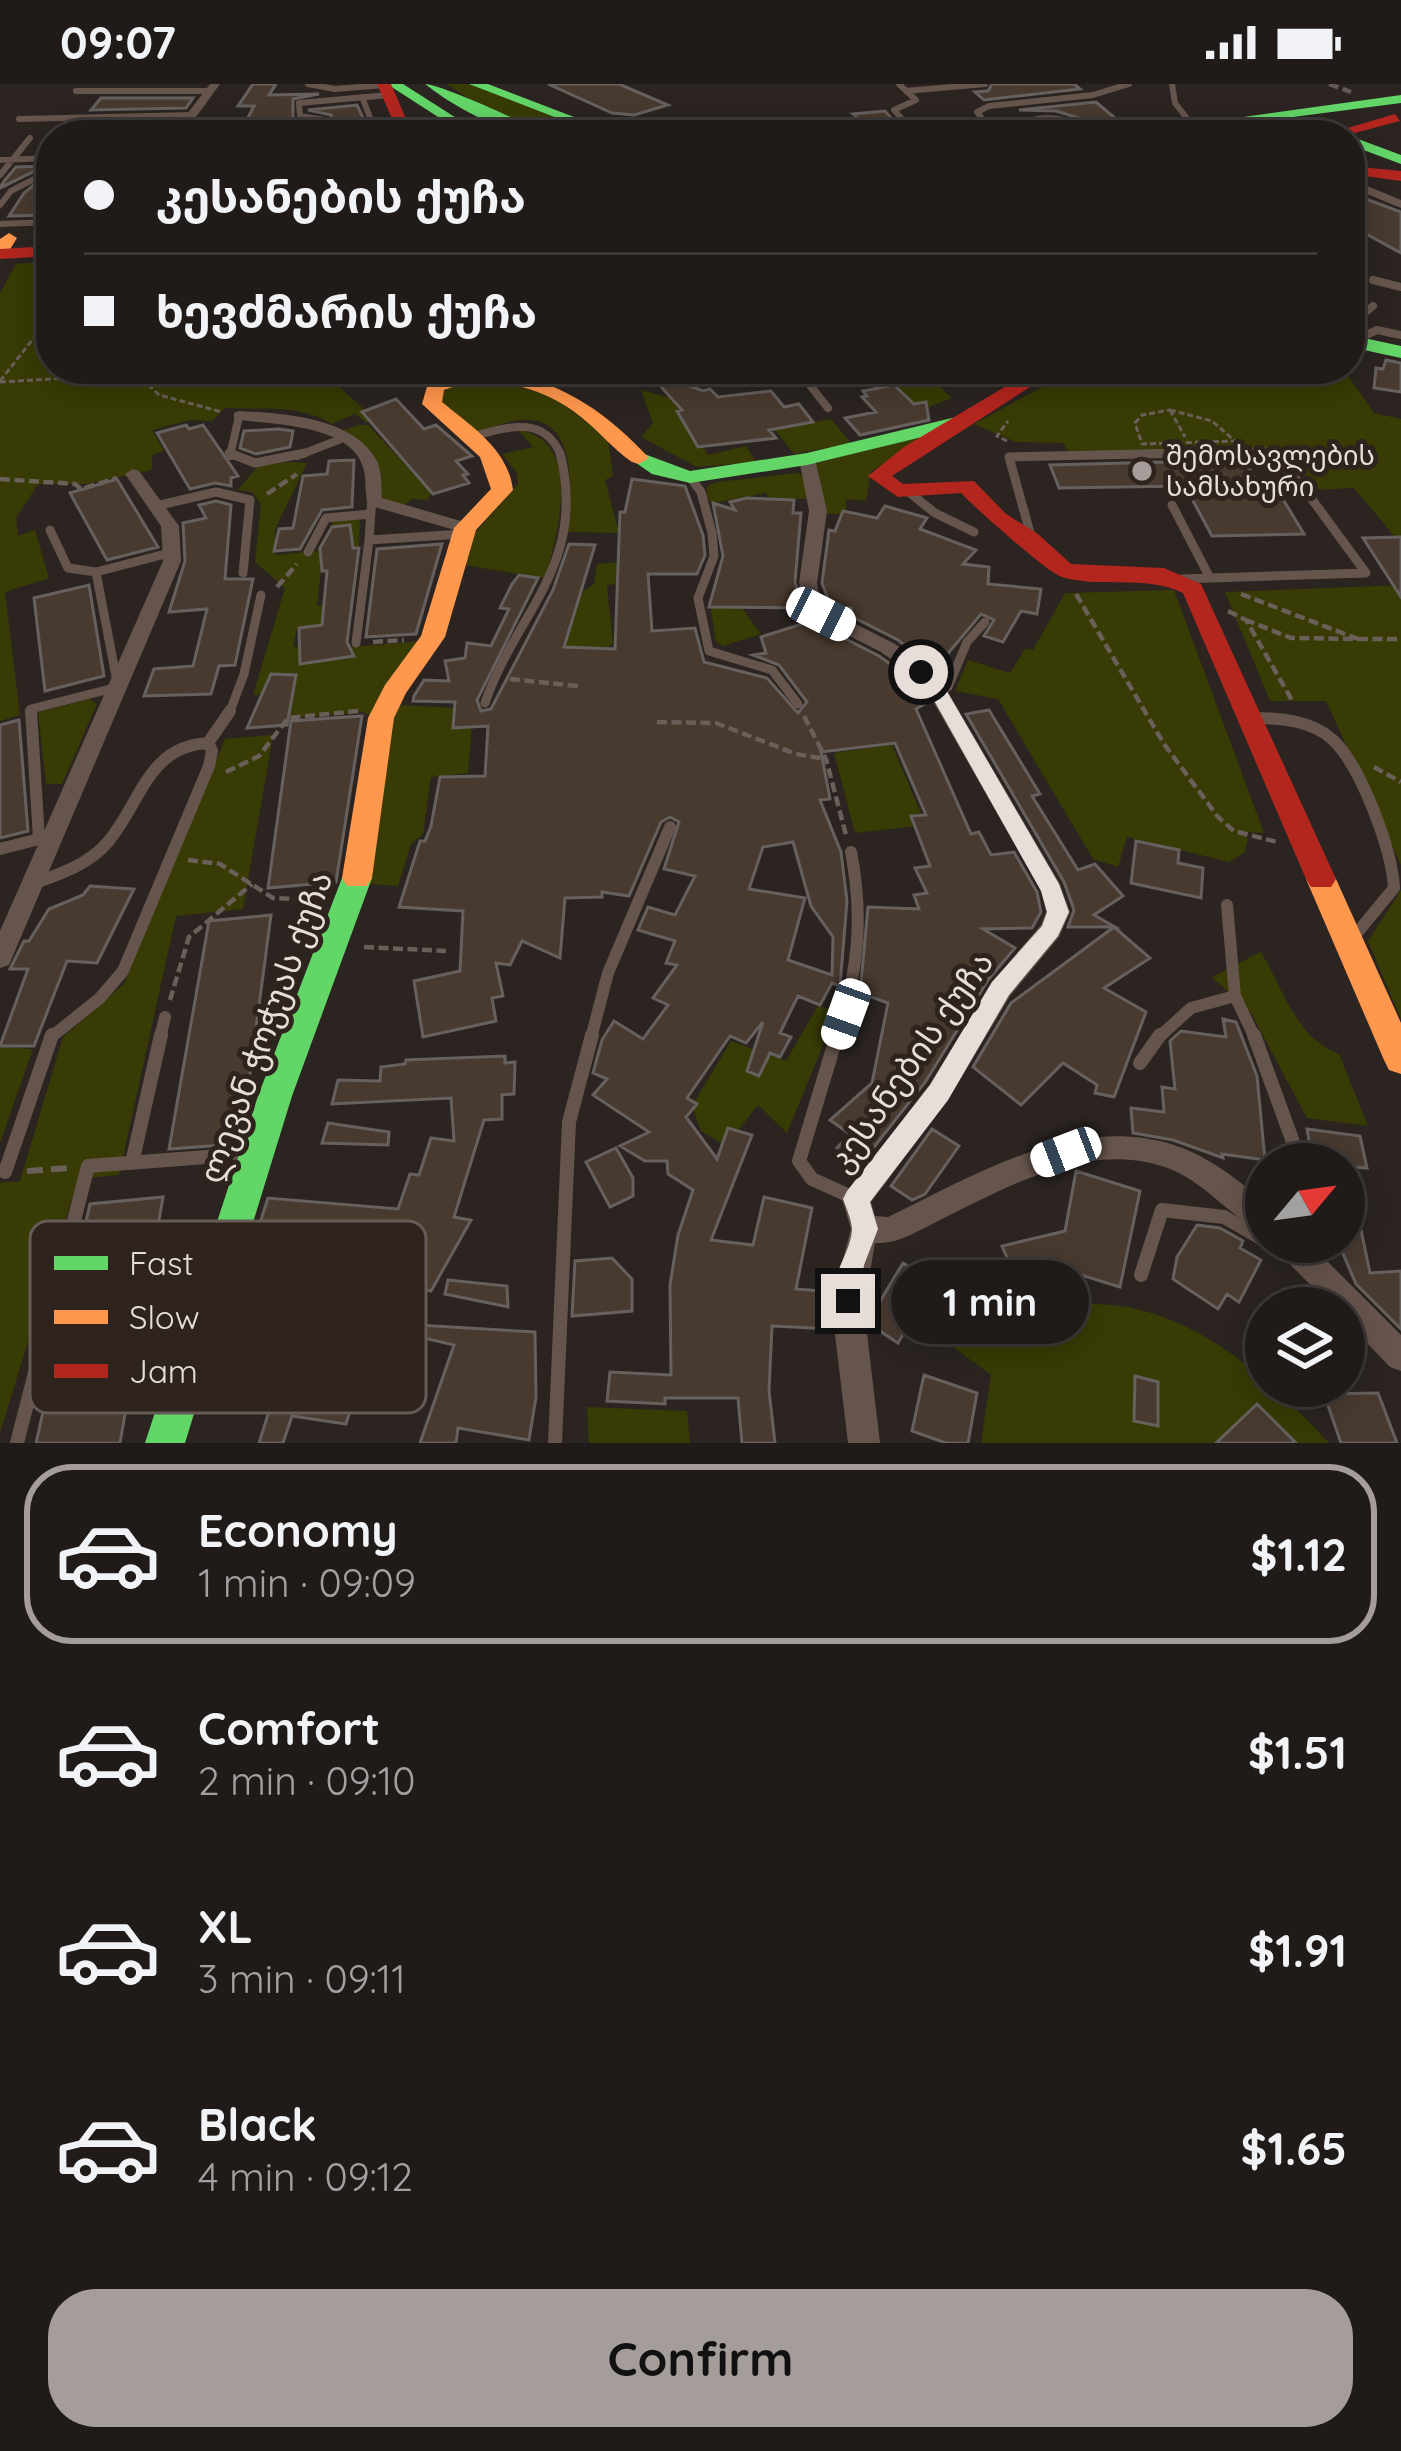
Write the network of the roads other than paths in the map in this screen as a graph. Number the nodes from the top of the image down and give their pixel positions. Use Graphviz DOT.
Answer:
graph roads {
  1 [pos="308,84"];
  2 [pos="432,84"];
  3 [pos="899,84"];
  4 [pos="985,84"];
  5 [pos="1129,84"];
  6 [pos="1172,84"];
  7 [pos="479,85"];
  8 [pos="213,87"];
  9 [pos="383,89"];
  10 [pos="76,91"];
  11 [pos="906,91"];
  12 [pos="1400,113"];
  13 [pos="1269,118"];
  14 [pos="19,119"];
  15 [pos="54,120"];
  16 [pos="195,120"];
  17 [pos="325,120"];
  18 [pos="374,120"];
  19 [pos="398,120"];
  20 [pos="448,120"];
  21 [pos="501,120"];
  22 [pos="572,120"];
  23 [pos="903,120"];
  24 [pos="983,120"];
  25 [pos="1031,120"];
  26 [pos="1068,120"];
  27 [pos="1188,120"];
  28 [pos="1250,120"];
  29 [pos="1277,120"];
  30 [pos="1365,125"];
  31 [pos="30,138"];
  32 [pos="1365,148"];
  33 [pos="36,158"];
  34 [pos="13,159"];
  35 [pos="0,160"];
  36 [pos="1397,166"];
  37 [pos="1365,169"];
  38 [pos="0,175"];
  39 [pos="36,178"];
  40 [pos="1365,189"];
  41 [pos="4,195"];
  42 [pos="1401,204"];
  43 [pos="0,206"];
  44 [pos="36,228"];
  45 [pos="36,238"];
  46 [pos="2,242"];
  47 [pos="36,248"];
  48 [pos="1373,280"];
  49 [pos="1401,287"];
  50 [pos="1373,306"];
  51 [pos="1365,317"];
  52 [pos="1365,333"];
  53 [pos="1401,335"];
  54 [pos="1365,340"];
  55 [pos="1401,352"];
  56 [pos="439,384"];
  57 [pos="535,384"];
  58 [pos="808,384"];
  59 [pos="1023,384"];
  60 [pos="828,409"];
  61 [pos="238,416"];
  62 [pos="956,423"];
  63 [pos="469,438"];
  64 [pos="341,439"];
  65 [pos="807,460"];
  66 [pos="133,474"];
  67 [pos="690,477"];
  68 [pos="910,493"];
  69 [pos="372,505"];
  70 [pos="1172,505"];
  71 [pos="156,506"];
  72 [pos="50,530"];
  73 [pos="464,531"];
  74 [pos="974,532"];
  75 [pos="369,540"];
  76 [pos="1033,540"];
  77 [pos="173,552"];
  78 [pos="308,552"];
  79 [pos="96,572"];
  80 [pos="243,573"];
  81 [pos="1197,587"];
  82 [pos="261,595"];
  83 [pos="985,622"];
  84 [pos="356,643"];
  85 [pos="118,687"];
  86 [pos="938,692"];
  87 [pos="485,703"];
  88 [pos="798,704"];
  89 [pos="1252,718"];
  90 [pos="208,743"];
  91 [pos="670,827"];
  92 [pos="46,838"];
  93 [pos="0,849"];
  94 [pos="850,852"];
  95 [pos="30,886"];
  96 [pos="1227,905"];
  97 [pos="1352,940"];
  98 [pos="0,958"];
  99 [pos="1235,996"];
  100 [pos="165,1017"];
  101 [pos="1401,1060"];
  102 [pos="1139,1063"];
  103 [pos="1294,1143"];
  104 [pos="256,1153"];
  105 [pos="132,1163"];
  106 [pos="4,1172"];
  107 [pos="856,1199"];
  108 [pos="1245,1201"];
  109 [pos="74,1221"];
  110 [pos="235,1221"];
  111 [pos="865,1229"];
  112 [pos="1245,1229"];
  113 [pos="1294,1263"];
  114 [pos="1315,1263"];
  115 [pos="1141,1275"];
  116 [pos="1326,1287"];
  117 [pos="1335,1287"];
  118 [pos="1365,1320"];
  119 [pos="1401,1356"];
  120 [pos="30,1392"];
  121 [pos="174,1413"];
  122 [pos="17,1443"];
  123 [pos="165,1443"];
  124 [pos="555,1443"];
  125 [pos="864,1443"];
  1 -- 9 [label="lane"];
  2 -- 21 [label="street"];
  3 -- 11 [label="lane"];
  4 -- 11 [label="lane"];
  5 -- 24 [label="lane"];
  6 -- 27 [label="lane"];
  7 -- 22 [label="street"];
  8 -- 10 [label="lane"];
  8 -- 16 [label="street"];
  9 -- 17 [label="lane"];
  9 -- 18 [label="lane"];
  9 -- 19 [label="street"];
  9 -- 20 [label="street"];
  11 -- 23 [label="lane"];
  12 -- 13 [label="street"];
  12 -- 30 [label="street"];
  13 -- 28 [label="street"];
  13 -- 29 [label="street"];
  14 -- 15 [label="lane"];
  25 -- 26 [label="lane"];
  31 -- 34 [label="lane"];
  32 -- 36 [label="street"];
  33 -- 34 [label="lane"];
  34 -- 35 [label="lane"];
  34 -- 38 [label="lane"];
  36 -- 37 [label="street"];
  39 -- 41 [label="lane"];
  40 -- 42 [label="street"];
  41 -- 43 [label="lane"];
  44 -- 46 [label="lane"];
  45 -- 46 [label="street"];
  46 -- 47 [label="street"];
  48 -- 49 [label="lane"];
  50 -- 51 [label="lane"];
  52 -- 53 [label="lane"];
  54 -- 55 [label="street"];
  56 -- 63 [label="street, ლევან ჭოჭუას ქუჩა"];
  57 -- 67 [label="street"];
  58 -- 60 [label="lane"];
  59 -- 62 [label="street"];
  61 -- 64 [label="street"];
  61 -- 64 [label="lane"];
  62 -- 65 [label="street"];
  62 -- 68 [label="street"];
  63 -- 73 [label="street, ლევან ჭოჭუას ქუჩა"];
  63 -- 87 [label="lane"];
  64 -- 69 [label="street"];
  65 -- 67 [label="street"];
  65 -- 86 [label="street, კესანების ქუჩა"];
  66 -- 71 [label="street"];
  67 -- 88 [label="lane"];
  68 -- 74 [label="lane"];
  68 -- 76 [label="street"];
  69 -- 73 [label="street"];
  69 -- 75 [label="lane"];
  69 -- 78 [label="lane"];
  70 -- 81 [label="lane"];
  71 -- 77 [label="street"];
  71 -- 80 [label="lane"];
  72 -- 79 [label="lane"];
  73 -- 75 [label="lane"];
  73 -- 104 [label="street, ლევან ჭოჭუას ქუჩა"];
  75 -- 84 [label="lane"];
  76 -- 81 [label="street"];
  76 -- 81 [label="lane"];
  77 -- 79 [label="lane"];
  77 -- 85 [label="street"];
  79 -- 85 [label="lane"];
  81 -- 89 [label="street"];
  82 -- 90 [label="lane"];
  83 -- 86 [label="lane"];
  85 -- 92 [label="street"];
  85 -- 92 [label="lane"];
  86 -- 107 [label="street, კესანების ქუჩა"];
  89 -- 97 [label="street"];
  89 -- 97 [label="lane"];
  90 -- 95 [label="lane"];
  90 -- 106 [label="lane"];
  91 -- 124 [label="lane"];
  92 -- 93 [label="lane"];
  92 -- 95 [label="street"];
  94 -- 107 [label="lane"];
  95 -- 98 [label="street"];
  96 -- 99 [label="lane"];
  97 -- 101 [label="street"];
  99 -- 102 [label="lane"];
  99 -- 103 [label="lane"];
  100 -- 105 [label="lane"];
  104 -- 105 [label="lane"];
  104 -- 110 [label="street, ლევან ჭოჭუას ქუჩა"];
  105 -- 109 [label="lane"];
  107 -- 111 [label="street, კესანების ქუჩა"];
  108 -- 111 [label="street"];
  111 -- 125 [label="street"];
  112 -- 115 [label="lane"];
  113 -- 116 [label="lane"];
  114 -- 117 [label="street"];
  118 -- 119 [label="street"];
  120 -- 122 [label="lane"];
  121 -- 123 [label="street, ლევან ჭოჭუას ქუჩა"];
}
